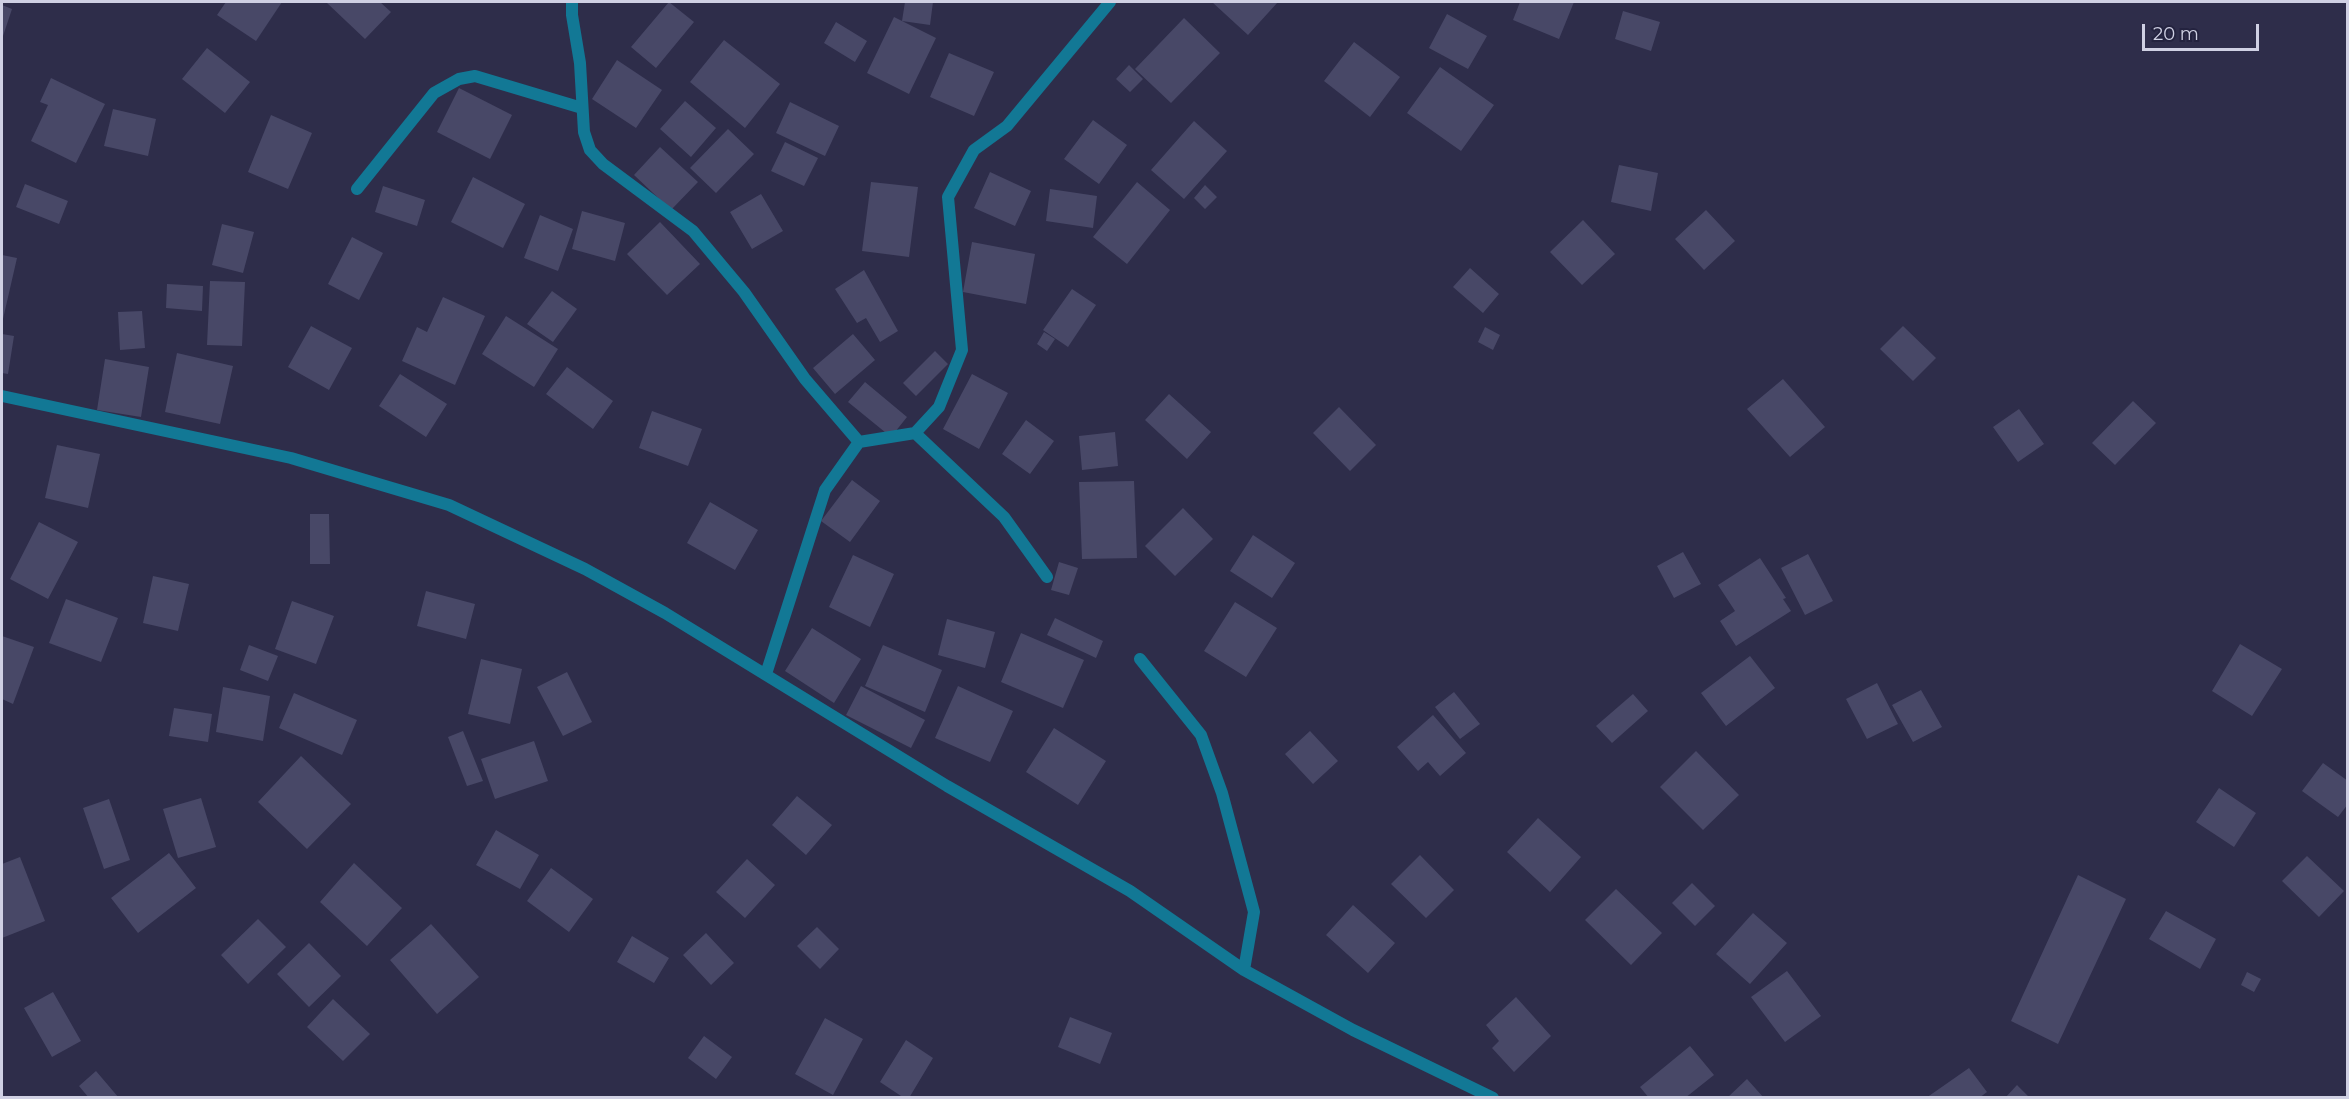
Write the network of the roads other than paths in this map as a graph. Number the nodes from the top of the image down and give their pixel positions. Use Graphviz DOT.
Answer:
graph roads {
  1 [pos="572,2"];
  2 [pos="1110,2"];
  3 [pos="582,108"];
  4 [pos="357,189"];
  5 [pos="2,396"];
  6 [pos="915,434"];
  7 [pos="859,442"];
  8 [pos="1047,577"];
  9 [pos="1140,659"];
  10 [pos="766,674"];
  11 [pos="1244,970"];
  12 [pos="1493,1098"];
  1 -- 3 [label="street"];
  2 -- 6 [label="street"];
  3 -- 4 [label="street"];
  3 -- 7 [label="street"];
  5 -- 10 [label="street"];
  6 -- 7 [label="street"];
  6 -- 8 [label="street"];
  7 -- 10 [label="street"];
  9 -- 11 [label="street"];
  10 -- 11 [label="street"];
  11 -- 12 [label="street"];
}
